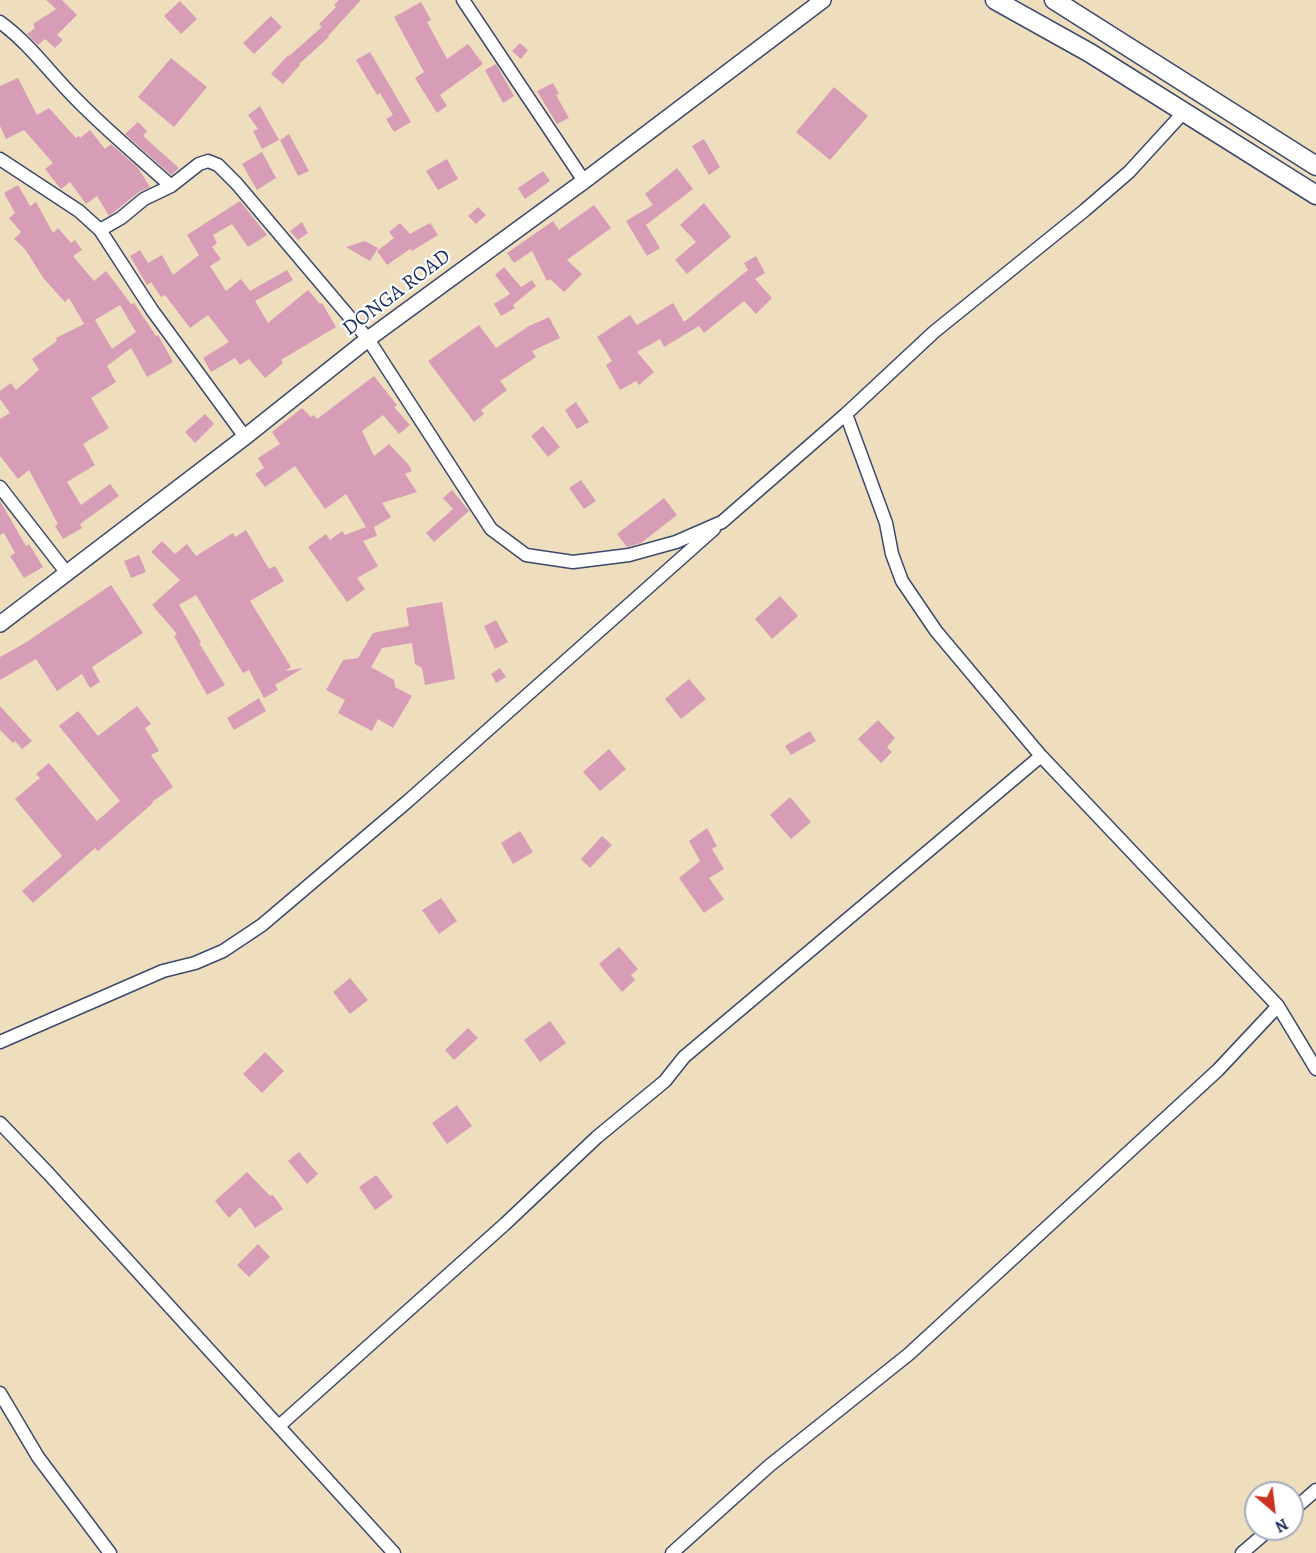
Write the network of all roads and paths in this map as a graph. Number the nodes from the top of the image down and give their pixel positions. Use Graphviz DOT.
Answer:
graph roads {
  1 [pos="463,0"];
  2 [pos="824,0"];
  3 [pos="995,0"];
  4 [pos="1053,0"];
  5 [pos="0,22"];
  6 [pos="1183,113"];
  7 [pos="0,159"];
  8 [pos="1316,166"];
  9 [pos="584,181"];
  10 [pos="171,186"];
  11 [pos="1316,195"];
  12 [pos="100,230"];
  13 [pos="368,339"];
  14 [pos="846,414"];
  15 [pos="245,437"];
  16 [pos="0,487"];
  17 [pos="722,522"];
  18 [pos="66,572"];
  19 [pos="0,624"];
  20 [pos="1041,756"];
  21 [pos="1278,1006"];
  22 [pos="0,1042"];
  23 [pos="1316,1069"];
  24 [pos="0,1123"];
  25 [pos="0,1393"];
  26 [pos="279,1426"];
  27 [pos="1316,1490"];
  28 [pos="1304,1500"];
  29 [pos="1256,1541"];
  30 [pos="110,1553"];
  31 [pos="394,1553"];
  32 [pos="672,1553"];
  33 [pos="1242,1553"];
  1 -- 9 [label="street"];
  2 -- 9 [label="street, DONGA ROAD"];
  3 -- 6 [label="main road"];
  4 -- 8 [label="main road"];
  5 -- 10 [label="street"];
  6 -- 11 [label="main road"];
  6 -- 14 [label="street"];
  7 -- 12 [label="street"];
  9 -- 13 [label="street, DONGA ROAD"];
  10 -- 12 [label="street"];
  10 -- 13 [label="street"];
  12 -- 15 [label="street"];
  13 -- 15 [label="street, DONGA ROAD"];
  13 -- 17 [label="street"];
  14 -- 17 [label="street"];
  14 -- 20 [label="street"];
  15 -- 18 [label="street, DONGA ROAD"];
  16 -- 18 [label="street"];
  17 -- 22 [label="street"];
  18 -- 19 [label="street, DONGA ROAD"];
  20 -- 21 [label="street"];
  20 -- 26 [label="street"];
  21 -- 23 [label="street"];
  21 -- 32 [label="street"];
  24 -- 26 [label="street"];
  25 -- 30 [label="street"];
  26 -- 31 [label="street"];
  27 -- 28 [label="street"];
  29 -- 33 [label="street"];
}
